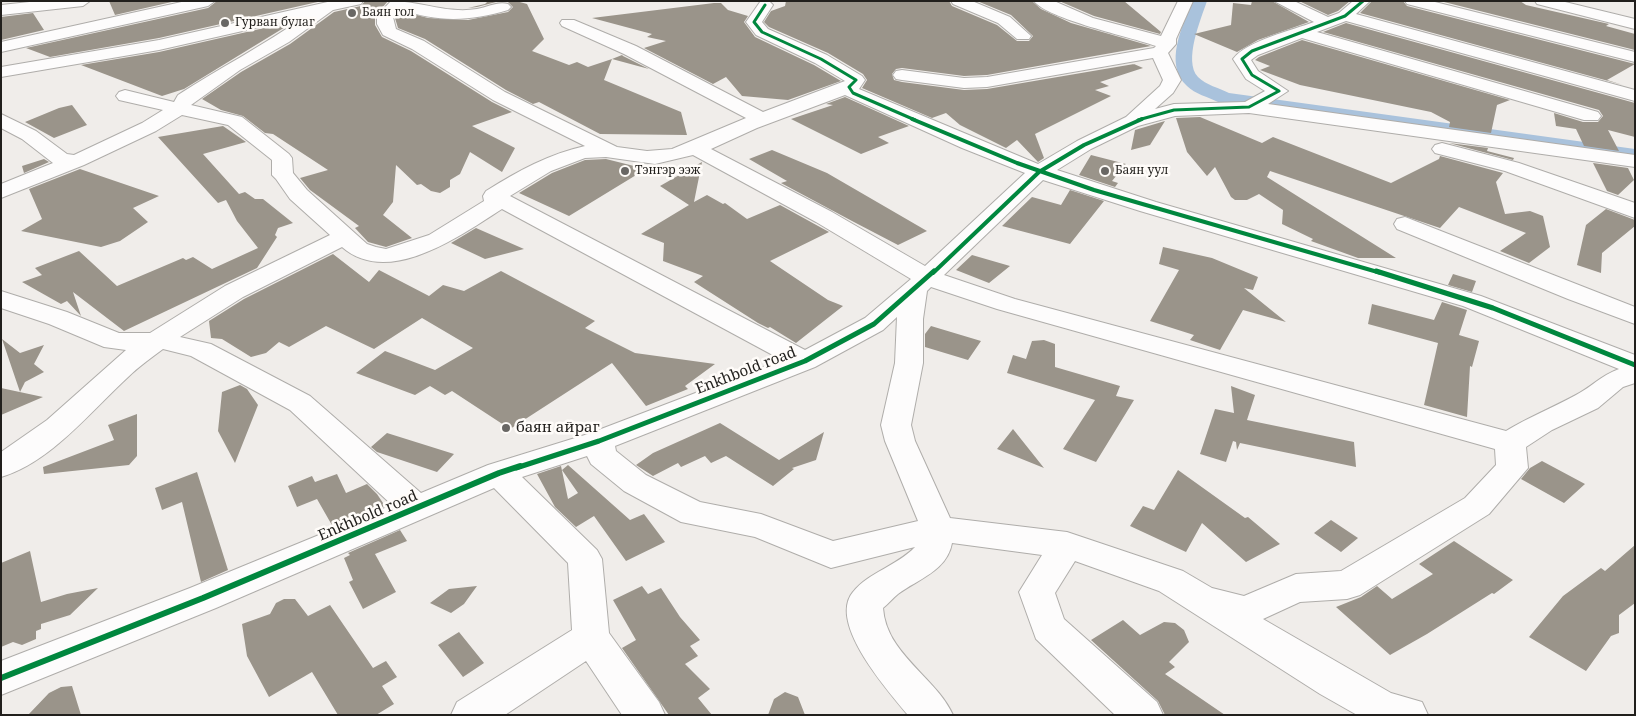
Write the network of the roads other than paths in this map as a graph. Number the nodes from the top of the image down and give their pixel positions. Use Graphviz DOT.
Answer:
graph roads {
  1 [pos="83,1"];
  2 [pos="208,1"];
  3 [pos="356,1"];
  4 [pos="746,1"];
  5 [pos="958,1"];
  6 [pos="1041,1"];
  7 [pos="1281,1"];
  8 [pos="1412,1"];
  9 [pos="1542,1"];
  10 [pos="400,2"];
  11 [pos="1183,2"];
  12 [pos="770,3"];
  13 [pos="503,7"];
  14 [pos="327,8"];
  15 [pos="1,10"];
  16 [pos="1345,13"];
  17 [pos="568,23"];
  18 [pos="1635,24"];
  19 [pos="1303,33"];
  20 [pos="1023,36"];
  21 [pos="1,47"];
  22 [pos="1164,48"];
  23 [pos="1635,57"];
  24 [pos="64,61"];
  25 [pos="1,72"];
  26 [pos="902,75"];
  27 [pos="849,87"];
  28 [pos="10,88"];
  29 [pos="1279,91"];
  30 [pos="125,96"];
  31 [pos="1635,96"];
  32 [pos="1249,107"];
  33 [pos="180,108"];
  34 [pos="1591,116"];
  35 [pos="762,119"];
  36 [pos="1,120"];
  37 [pos="1131,122"];
  38 [pos="1406,129"];
  39 [pos="1635,147"];
  40 [pos="695,148"];
  41 [pos="616,154"];
  42 [pos="77,161"];
  43 [pos="1635,161"];
  44 [pos="1039,172"];
  45 [pos="1,192"];
  46 [pos="494,196"];
  47 [pos="1635,211"];
  48 [pos="1405,224"];
  49 [pos="345,237"];
  50 [pos="921,283"];
  51 [pos="1,299"];
  52 [pos="1635,316"];
  53 [pos="160,340"];
  54 [pos="805,361"];
  55 [pos="1635,365"];
  56 [pos="1635,373"];
  57 [pos="599,441"];
  58 [pos="1510,443"];
  59 [pos="1,466"];
  60 [pos="499,473"];
  61 [pos="418,509"];
  62 [pos="938,529"];
  63 [pos="1067,545"];
  64 [pos="1195,596"];
  65 [pos="591,637"];
  66 [pos="1,678"];
  67 [pos="470,715"];
  68 [pos="645,715"];
  69 [pos="933,715"];
  70 [pos="1144,715"];
  71 [pos="1408,715"];
  1 -- 15 [label="street"];
  2 -- 21 [label="street"];
  3 -- 14 [label="street"];
  4 -- 12 [label="street"];
  5 -- 20 [label="street"];
  6 -- 22 [label="street"];
  7 -- 16 [label="street"];
  8 -- 23 [label="street"];
  9 -- 18 [label="street"];
  10 -- 13 [label="street"];
  10 -- 41 [label="street"];
  11 -- 22 [label="street"];
  12 -- 27 [label="street"];
  14 -- 24 [label="street"];
  14 -- 33 [label="street"];
  16 -- 19 [label="street"];
  16 -- 31 [label="street"];
  17 -- 35 [label="street"];
  19 -- 29 [label="street"];
  19 -- 34 [label="street"];
  22 -- 26 [label="street"];
  22 -- 37 [label="street"];
  24 -- 25 [label="street"];
  24 -- 28 [label="street"];
  27 -- 35 [label="street"];
  27 -- 44 [label="street"];
  29 -- 32 [label="street, Enkhbold road"];
  29 -- 39 [label="street"];
  30 -- 33 [label="street"];
  32 -- 37 [label="street, Enkhbold road"];
  32 -- 38 [label="street"];
  33 -- 42 [label="street"];
  33 -- 49 [label="street"];
  35 -- 40 [label="street"];
  36 -- 42 [label="street"];
  37 -- 44 [label="street, Enkhbold road"];
  38 -- 43 [label="street"];
  38 -- 47 [label="street"];
  40 -- 41 [label="street"];
  40 -- 50 [label="street"];
  41 -- 46 [label="street"];
  42 -- 45 [label="street"];
  44 -- 50 [label="street, Enkhbold road"];
  44 -- 55 [label="street"];
  46 -- 49 [label="street"];
  46 -- 54 [label="street"];
  48 -- 52 [label="street"];
  49 -- 53 [label="street"];
  50 -- 54 [label="street, Enkhbold road"];
  50 -- 58 [label="street"];
  50 -- 62 [label="street"];
  51 -- 53 [label="street"];
  53 -- 59 [label="street"];
  53 -- 61 [label="street"];
  54 -- 57 [label="street, Enkhbold road"];
  56 -- 58 [label="street"];
  57 -- 60 [label="street, Enkhbold road"];
  57 -- 62 [label="street"];
  58 -- 64 [label="street"];
  60 -- 61 [label="street, Enkhbold road"];
  60 -- 65 [label="street"];
  61 -- 66 [label="street, Enkhbold road"];
  62 -- 63 [label="street"];
  62 -- 69 [label="street"];
  63 -- 64 [label="street"];
  63 -- 70 [label="street"];
  64 -- 71 [label="street"];
  65 -- 67 [label="street"];
  65 -- 68 [label="street"];
}
